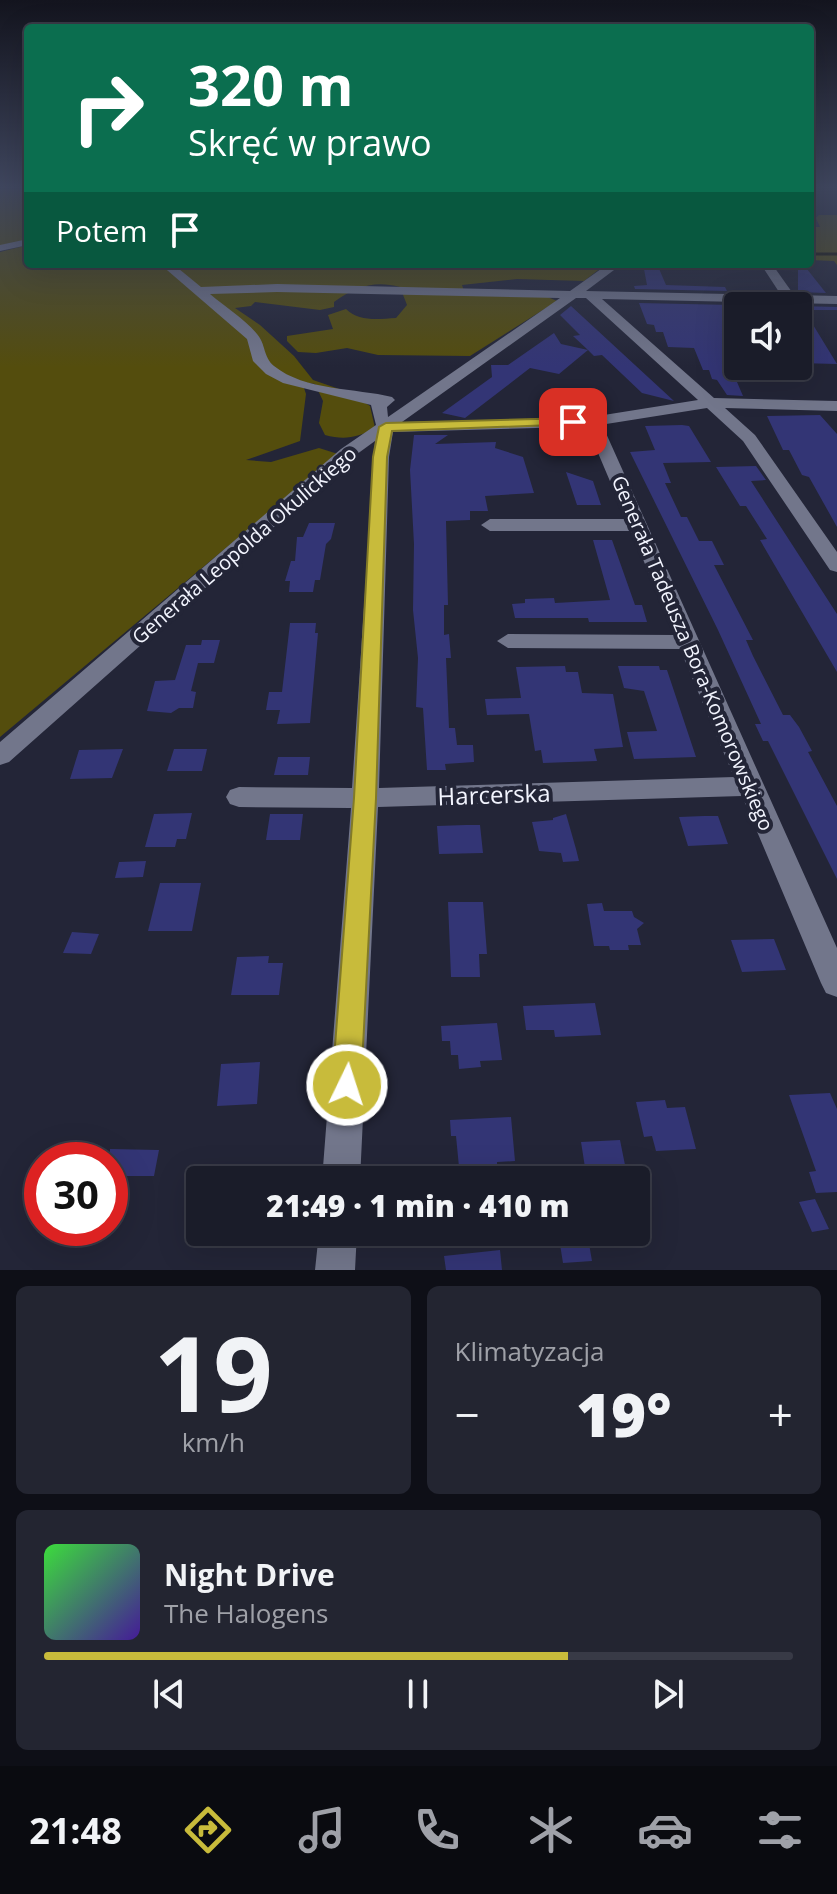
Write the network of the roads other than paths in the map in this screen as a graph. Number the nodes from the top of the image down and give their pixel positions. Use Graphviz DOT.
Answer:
graph roads {
  1 [pos="171,268"];
  2 [pos="611,268"];
  3 [pos="769,268"];
  4 [pos="200,291"];
  5 [pos="785,292"];
  6 [pos="575,294"];
  7 [pos="593,297"];
  8 [pos="812,299"];
  9 [pos="837,300"];
  10 [pos="724,301"];
  11 [pos="545,316"];
  12 [pos="429,395"];
  13 [pos="387,400"];
  14 [pos="711,403"];
  15 [pos="837,406"];
  16 [pos="585,423"];
  17 [pos="386,427"];
  18 [pos="490,525"];
  19 [pos="637,525"];
  20 [pos="837,566"];
  21 [pos="508,641"];
  22 [pos="687,642"];
  23 [pos="0,756"];
  24 [pos="749,786"];
  25 [pos="239,797"];
  26 [pos="365,798"];
  27 [pos="837,983"];
  28 [pos="342,1166"];
  29 [pos="337,1246"];
  30 [pos="335,1270"];
  1 -- 4 [label="street"];
  2 -- 6 [label="street, Generała Leopolda Okulickiego"];
  3 -- 5 [label="street"];
  4 -- 6 [label="street"];
  4 -- 13 [label="street"];
  6 -- 7 [label="street"];
  6 -- 11 [label="street, Generała Leopolda Okulickiego"];
  7 -- 10 [label="street"];
  7 -- 11 [label="street"];
  7 -- 14 [label="street"];
  8 -- 9 [label="street"];
  11 -- 12 [label="street, Generała Leopolda Okulickiego"];
  12 -- 13 [label="street"];
  12 -- 17 [label="street, Generała Leopolda Okulickiego"];
  13 -- 17 [label="street"];
  14 -- 15 [label="street"];
  14 -- 16 [label="street"];
  14 -- 20 [label="street"];
  16 -- 17 [label="street"];
  16 -- 19 [label="street, Generała Tadeusza Bora-Komorowskiego"];
  17 -- 23 [label="street, Generała Leopolda Okulickiego"];
  17 -- 26 [label="street"];
  18 -- 19 [label="street"];
  19 -- 22 [label="street, Generała Tadeusza Bora-Komorowskiego"];
  21 -- 22 [label="street"];
  22 -- 24 [label="street, Generała Tadeusza Bora-Komorowskiego"];
  24 -- 26 [label="street, Harcerska"];
  24 -- 27 [label="street, Generała Tadeusza Bora-Komorowskiego"];
  25 -- 26 [label="street, Harcerska"];
  26 -- 28 [label="street"];
  29 -- 30 [label="street"];
}
